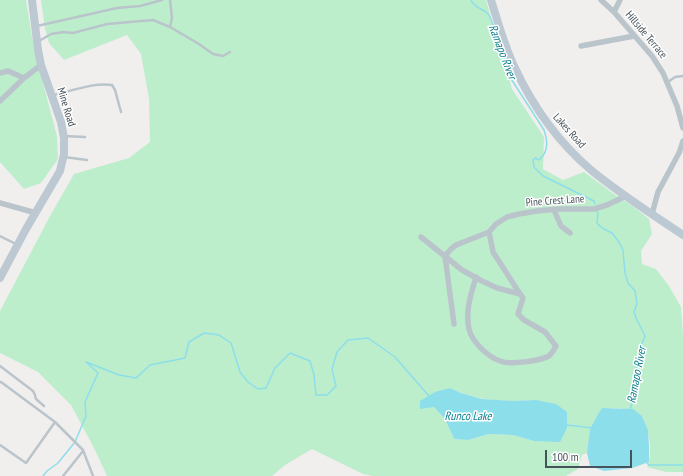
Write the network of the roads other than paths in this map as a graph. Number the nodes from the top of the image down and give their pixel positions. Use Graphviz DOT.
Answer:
graph roads {
  1 [pos="32,0"];
  2 [pos="162,0"];
  3 [pos="170,0"];
  4 [pos="491,0"];
  5 [pos="601,0"];
  6 [pos="620,0"];
  7 [pos="614,12"];
  8 [pos="35,26"];
  9 [pos="170,27"];
  10 [pos="634,36"];
  11 [pos="37,42"];
  12 [pos="582,46"];
  13 [pos="230,52"];
  14 [pos="41,65"];
  15 [pos="0,73"];
  16 [pos="683,76"];
  17 [pos="24,78"];
  18 [pos="667,82"];
  19 [pos="52,96"];
  20 [pos="0,101"];
  21 [pos="681,110"];
  22 [pos="120,112"];
  23 [pos="683,128"];
  24 [pos="64,136"];
  25 [pos="85,137"];
  26 [pos="683,141"];
  27 [pos="63,157"];
  28 [pos="87,160"];
  29 [pos="626,196"];
  30 [pos="0,203"];
  31 [pos="554,210"];
  32 [pos="36,213"];
  33 [pos="652,214"];
  34 [pos="489,232"];
  35 [pos="570,233"];
  36 [pos="683,235"];
  37 [pos="0,236"];
  38 [pos="420,237"];
  39 [pos="18,245"];
  40 [pos="445,256"];
  41 [pos="0,278"];
  42 [pos="476,278"];
  43 [pos="520,294"];
  44 [pos="454,324"];
  45 [pos="0,366"];
  46 [pos="1,382"];
  47 [pos="44,406"];
  48 [pos="55,422"];
  49 [pos="0,445"];
  50 [pos="83,450"];
  51 [pos="63,476"];
  52 [pos="93,476"];
  1 -- 8 [label="main road, Mine Road"];
  2 -- 8 [label="lane"];
  3 -- 9 [label="lane"];
  4 -- 29 [label="main road, Lakes Road"];
  5 -- 7 [label="street"];
  6 -- 7 [label="street, Hillside Terrace"];
  7 -- 10 [label="street, Hillside Terrace"];
  8 -- 11 [label="main road, Mine Road"];
  9 -- 11 [label="lane"];
  9 -- 13 [label="lane"];
  10 -- 12 [label="street"];
  10 -- 18 [label="street, Hillside Terrace"];
  11 -- 14 [label="main road, Mine Road"];
  14 -- 17 [label="street"];
  14 -- 19 [label="main road, Mine Road"];
  15 -- 17 [label="street"];
  16 -- 18 [label="lane"];
  17 -- 20 [label="street"];
  18 -- 21 [label="street, Hillside Terrace"];
  19 -- 22 [label="lane"];
  19 -- 24 [label="main road, Mine Road"];
  21 -- 23 [label="street, Hillside Terrace"];
  24 -- 25 [label="lane"];
  24 -- 27 [label="main road, Mine Road"];
  26 -- 33 [label="street"];
  27 -- 28 [label="lane"];
  27 -- 32 [label="main road, Mine Road"];
  29 -- 31 [label="street, Pine Crest Lane"];
  29 -- 33 [label="main road, Lakes Road"];
  30 -- 32 [label="street"];
  31 -- 34 [label="street, Pine Crest Lane"];
  31 -- 35 [label="street"];
  32 -- 39 [label="main road, Mine Road"];
  33 -- 36 [label="main road, Lakes Road"];
  34 -- 40 [label="street"];
  34 -- 43 [label="street"];
  37 -- 39 [label="lane"];
  38 -- 40 [label="street"];
  39 -- 41 [label="main road, Mine Road"];
  40 -- 42 [label="street"];
  40 -- 44 [label="street"];
  42 -- 43 [label="street"];
  42 -- 43 [label="street"];
  45 -- 47 [label="lane"];
  46 -- 48 [label="lane"];
  48 -- 49 [label="lane"];
  48 -- 50 [label="lane"];
  50 -- 51 [label="lane"];
  50 -- 52 [label="lane"];
}
